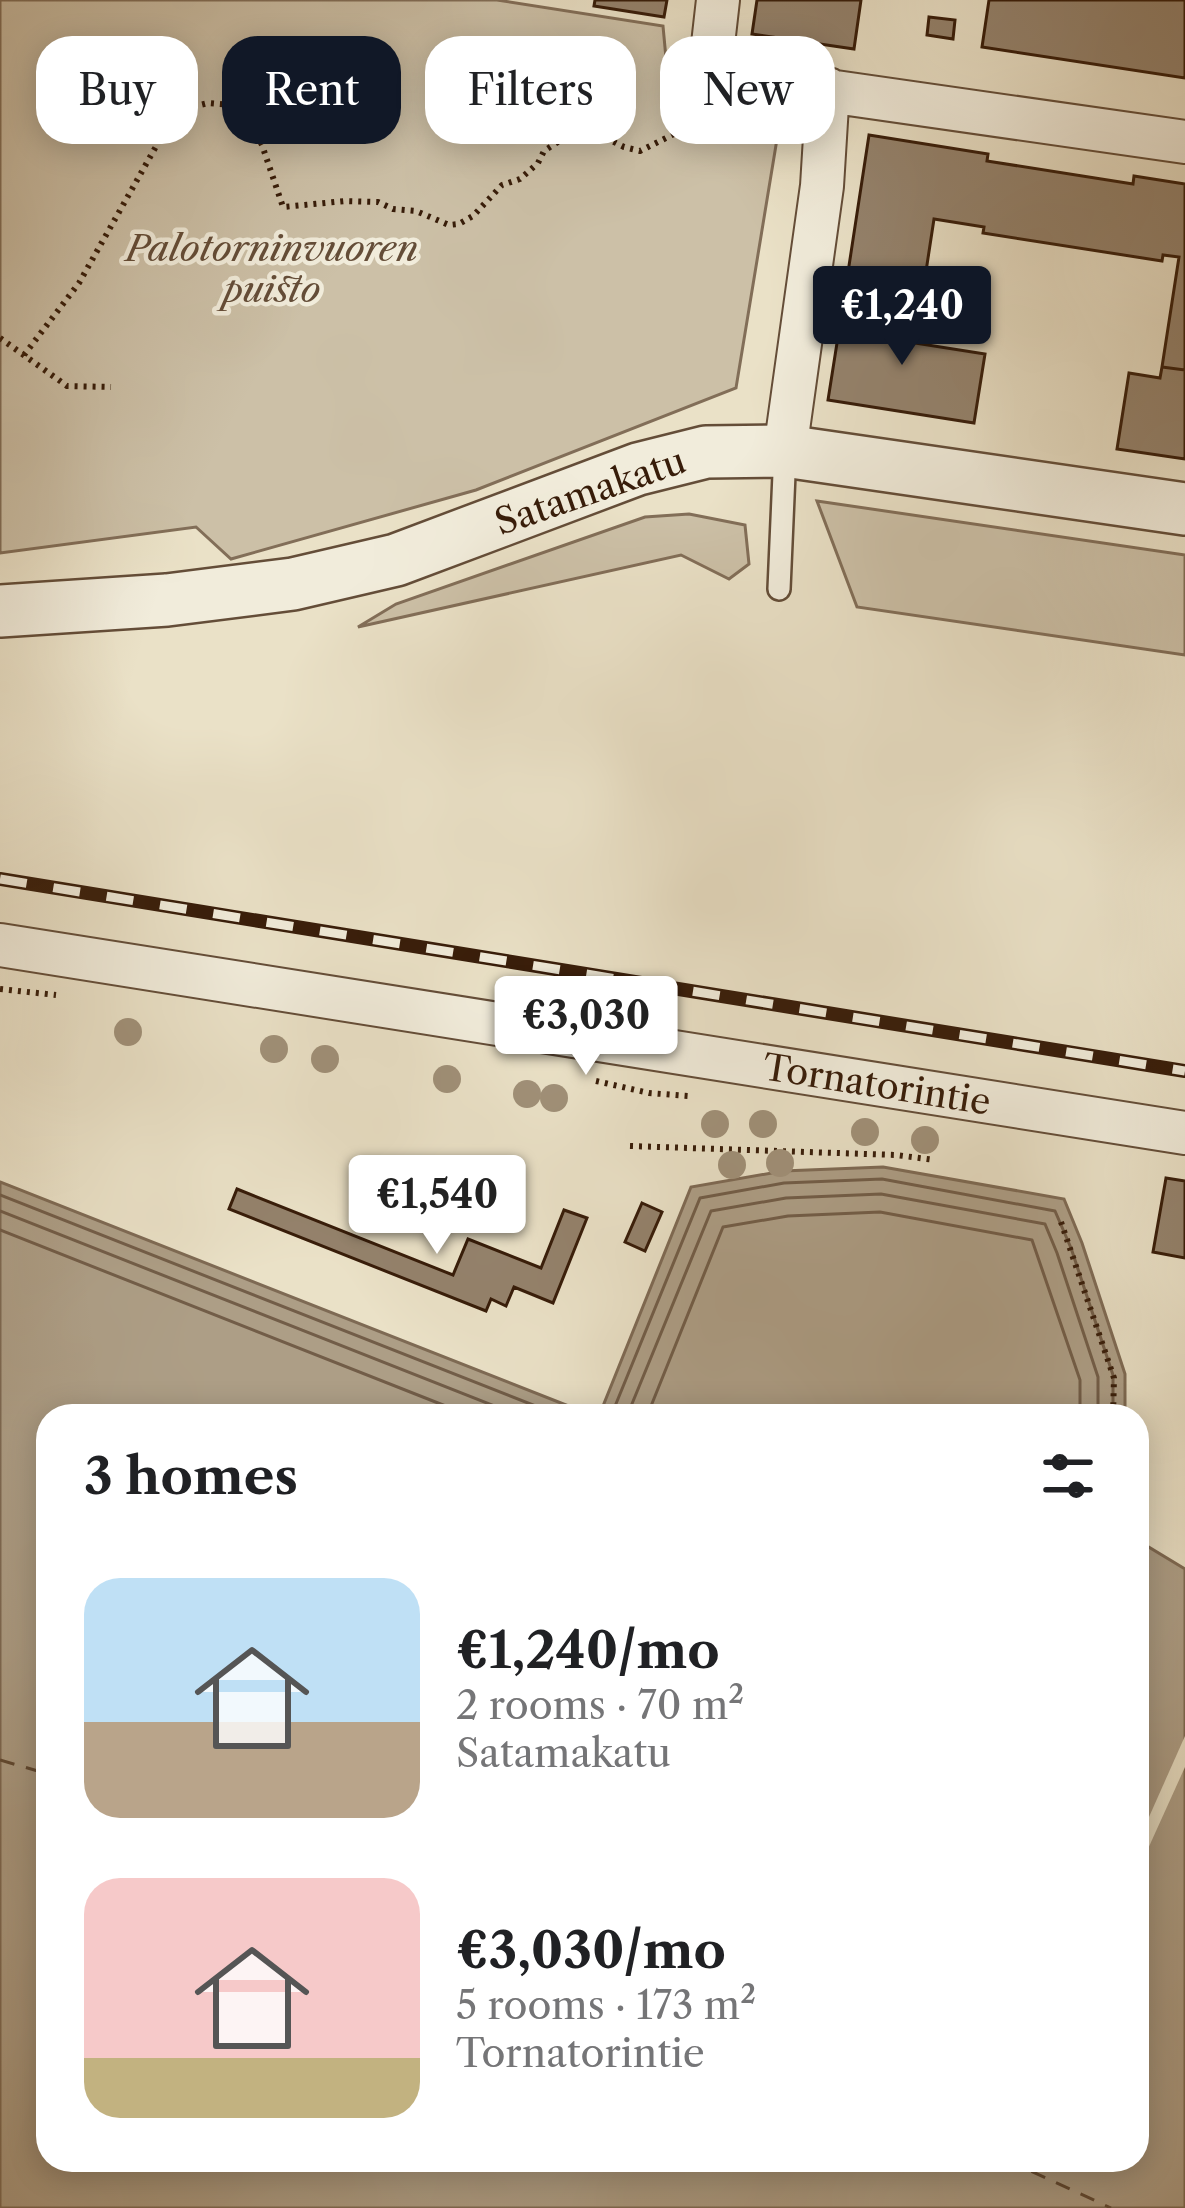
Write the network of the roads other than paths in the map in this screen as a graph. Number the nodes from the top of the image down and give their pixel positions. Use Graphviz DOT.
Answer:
graph roads {
  1 [pos="718,0"];
  2 [pos="714,36"];
  3 [pos="835,90"];
  4 [pos="1185,142"];
  5 [pos="825,144"];
  6 [pos="785,452"];
  7 [pos="1185,509"];
  8 [pos="779,589"];
  9 [pos="0,611"];
  10 [pos="0,945"];
  11 [pos="1185,1132"];
  1 -- 2 [label="street"];
  3 -- 4 [label="street"];
  5 -- 6 [label="street"];
  6 -- 7 [label="street, Satamakatu"];
  6 -- 8 [label="lane"];
  6 -- 9 [label="street, Satamakatu"];
  10 -- 11 [label="street, Tornatorintie"];
}
